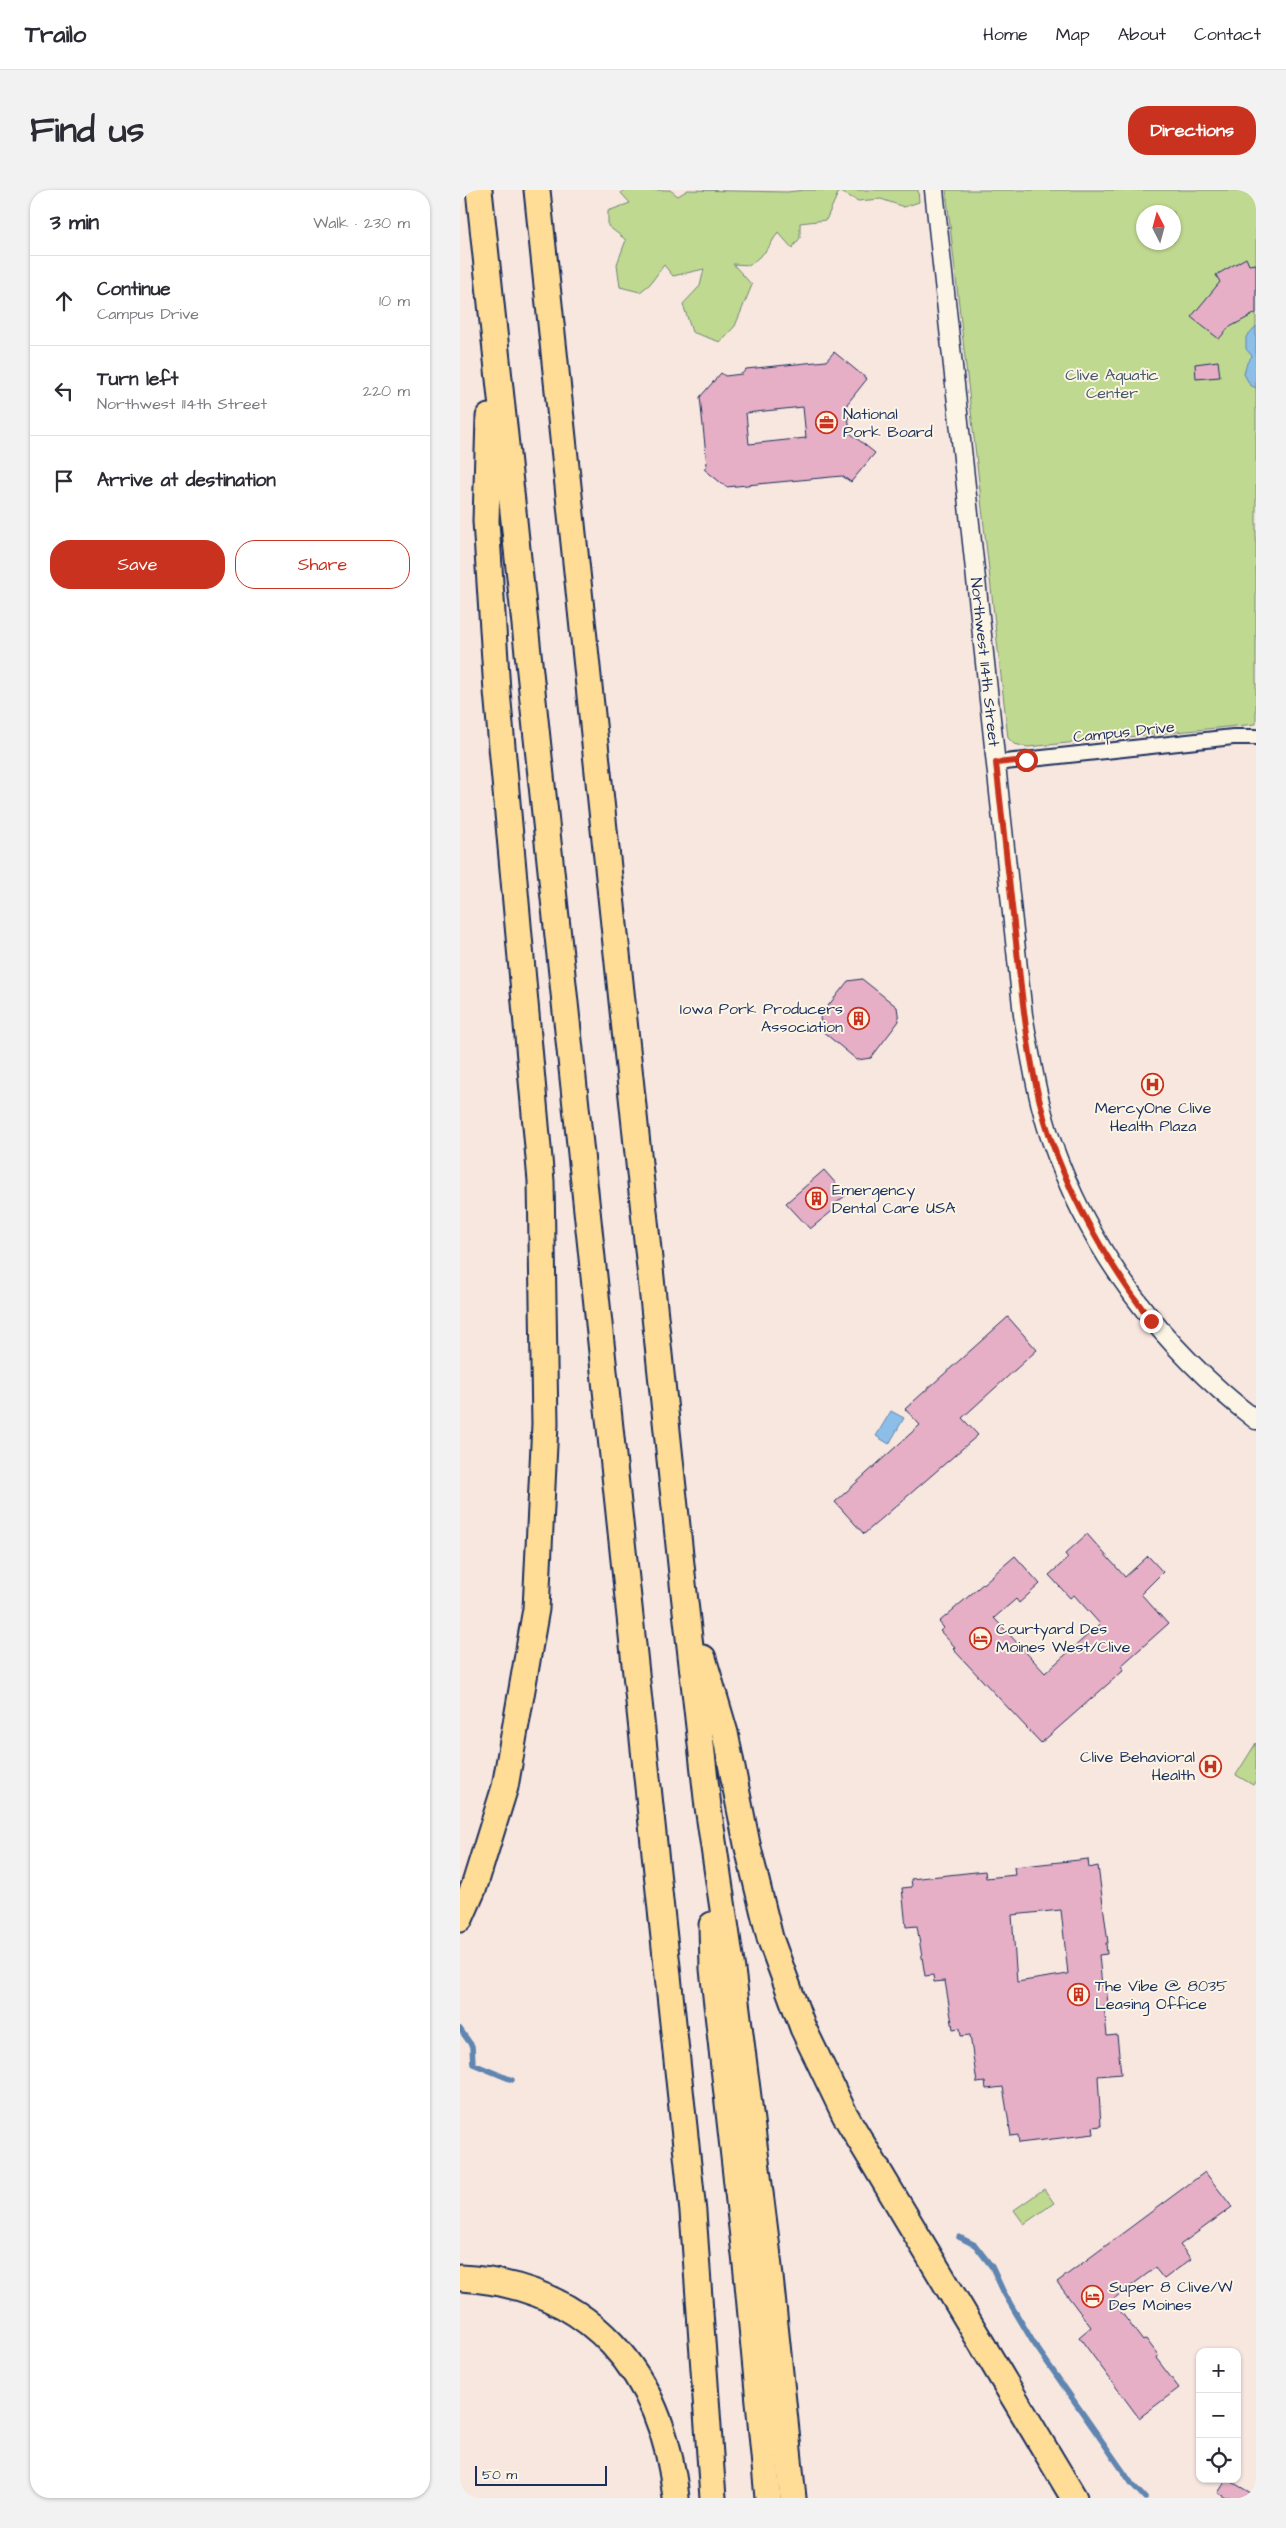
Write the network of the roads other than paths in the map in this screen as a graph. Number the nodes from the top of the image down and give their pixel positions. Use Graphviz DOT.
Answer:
graph roads {
  1 [pos="479,190"];
  2 [pos="537,190"];
  3 [pos="934,190"];
  4 [pos="492,319"];
  5 [pos="1256,737"];
  6 [pos="996,763"];
  7 [pos="1256,1420"];
  8 [pos="684,1593"];
  9 [pos="708,1807"];
  10 [pos="460,1919"];
  11 [pos="460,2278"];
  12 [pos="676,2498"];
  13 [pos="713,2498"];
  14 [pos="768,2498"];
  15 [pos="793,2498"];
  16 [pos="1074,2498"];
  1 -- 4 [label="highway"];
  2 -- 8 [label="highway"];
  3 -- 6 [label="street, Northwest 114th Street"];
  4 -- 10 [label="highway"];
  4 -- 13 [label="highway"];
  5 -- 6 [label="street, Campus Drive"];
  6 -- 7 [label="street, Northwest 114th Street"];
  8 -- 9 [label="highway"];
  8 -- 16 [label="highway"];
  9 -- 14 [label="highway"];
  9 -- 15 [label="highway"];
  11 -- 12 [label="highway"];
}
